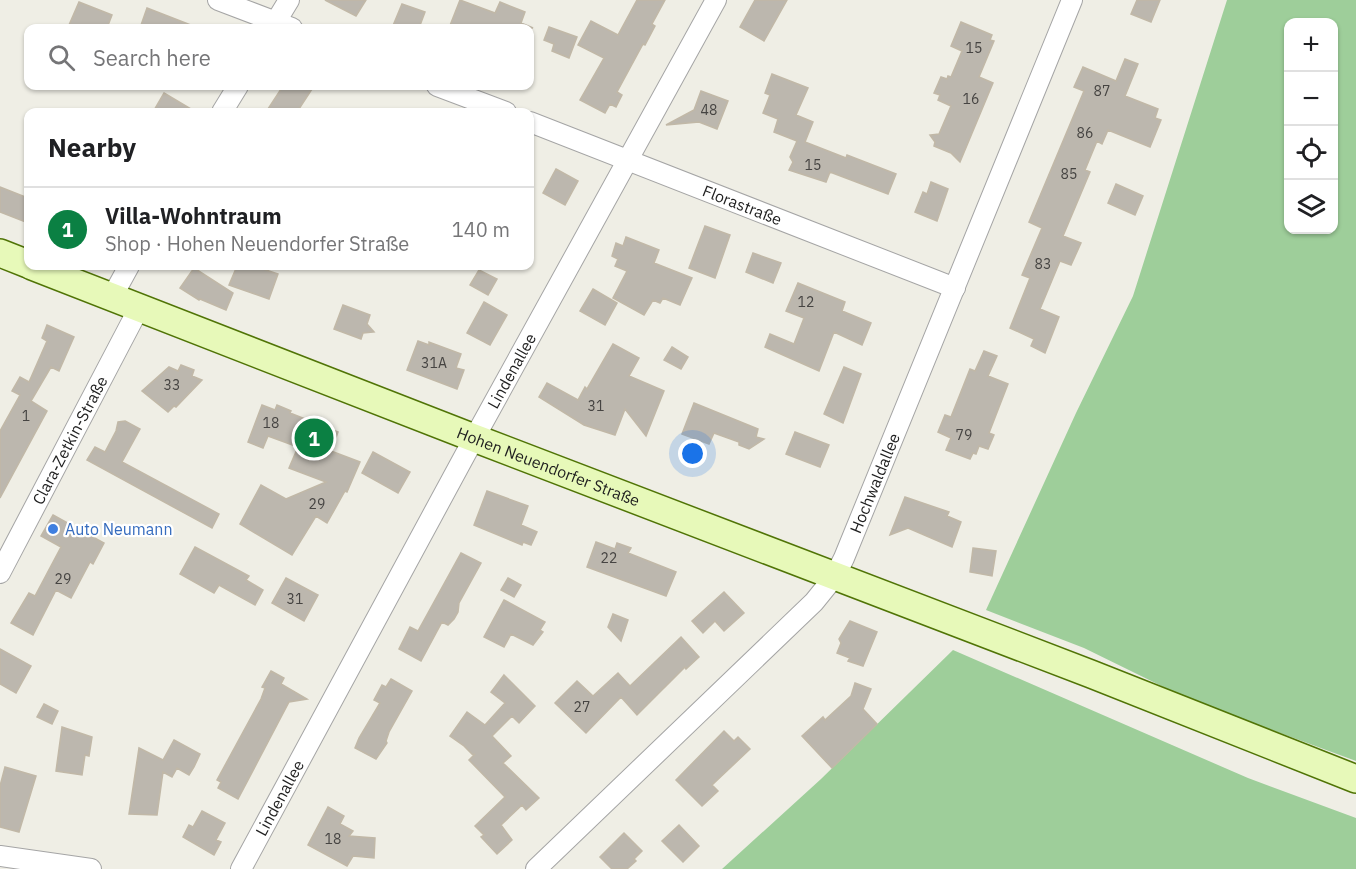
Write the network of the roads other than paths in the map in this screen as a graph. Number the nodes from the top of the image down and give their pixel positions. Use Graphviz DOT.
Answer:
graph roads {
  1 [pos="218,0"];
  2 [pos="289,0"];
  3 [pos="716,0"];
  4 [pos="1072,0"];
  5 [pos="275,24"];
  6 [pos="281,24"];
  7 [pos="236,90"];
  8 [pos="448,90"];
  9 [pos="224,108"];
  10 [pos="495,108"];
  11 [pos="534,124"];
  12 [pos="628,161"];
  13 [pos="0,253"];
  14 [pos="24,263"];
  15 [pos="43,270"];
  16 [pos="127,270"];
  17 [pos="955,288"];
  18 [pos="112,297"];
  19 [pos="139,308"];
  20 [pos="474,438"];
  21 [pos="0,573"];
  22 [pos="835,576"];
  23 [pos="1356,778"];
  24 [pos="0,856"];
  25 [pos="91,869"];
  26 [pos="241,869"];
  27 [pos="536,869"];
  1 -- 5 [label="street"];
  2 -- 6 [label="street"];
  3 -- 12 [label="street, Lindenallee"];
  4 -- 17 [label="street, Hochwaldallee"];
  7 -- 9 [label="street"];
  8 -- 10 [label="street"];
  11 -- 12 [label="street, Florastraße"];
  12 -- 17 [label="street, Florastraße"];
  12 -- 20 [label="street, Lindenallee"];
  13 -- 14 [label="main road, Hohen Neuendorfer Straße"];
  15 -- 18 [label="main road, Hohen Neuendorfer Straße"];
  16 -- 18 [label="street"];
  17 -- 22 [label="street, Hochwaldallee"];
  18 -- 19 [label="main road, Hohen Neuendorfer Straße"];
  19 -- 20 [label="main road, Hohen Neuendorfer Straße"];
  19 -- 21 [label="street, Clara-Zetkin-Straße"];
  20 -- 22 [label="main road, Hohen Neuendorfer Straße"];
  20 -- 26 [label="street, Lindenallee"];
  22 -- 23 [label="main road, Hohen Neuendorfer Straße"];
  22 -- 27 [label="street, Hochwaldallee"];
  24 -- 25 [label="street"];
}
